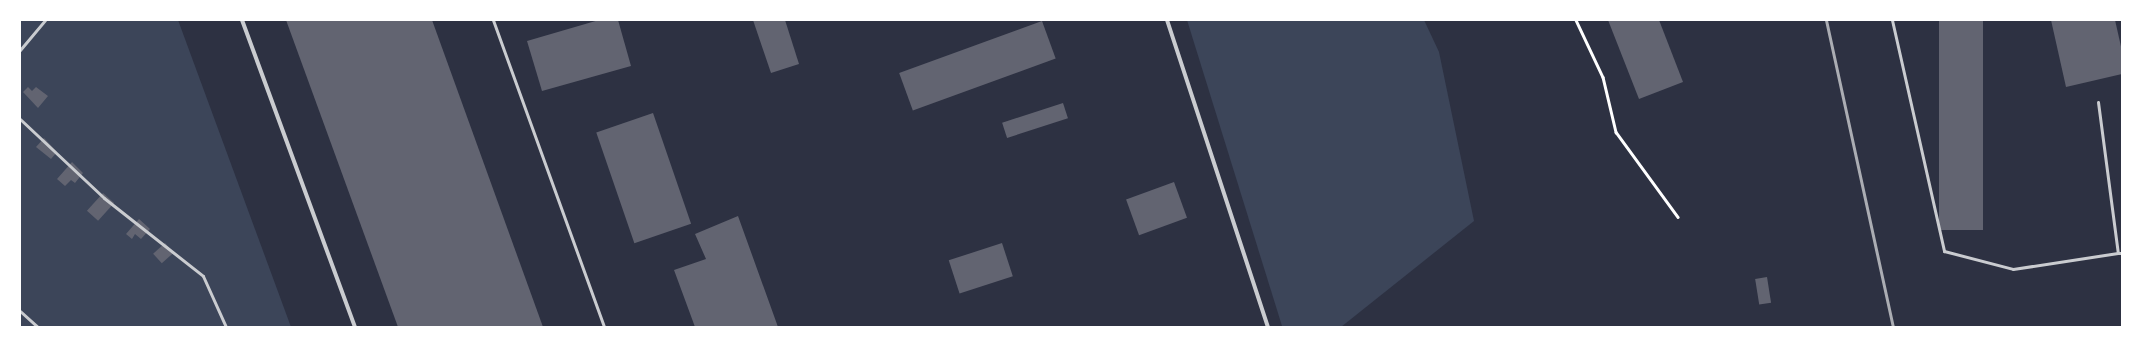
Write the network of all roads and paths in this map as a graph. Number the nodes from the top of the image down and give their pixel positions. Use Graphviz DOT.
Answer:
graph roads {
  1 [pos="45,20"];
  2 [pos="242,20"];
  3 [pos="493,20"];
  4 [pos="1167,20"];
  5 [pos="1576,20"];
  6 [pos="1892,20"];
  7 [pos="20,50"];
  8 [pos="2098,102"];
  9 [pos="20,119"];
  10 [pos="1678,217"];
  11 [pos="2120,253"];
  12 [pos="20,311"];
  13 [pos="38,327"];
  14 [pos="226,327"];
  15 [pos="355,327"];
  16 [pos="604,327"];
  17 [pos="1268,327"];
  1 -- 7 [label="lane"];
  2 -- 15 [label="street"];
  3 -- 16 [label="lane"];
  4 -- 17 [label="street"];
  5 -- 10 [label="path"];
  6 -- 11 [label="lane"];
  8 -- 11 [label="lane"];
  9 -- 14 [label="lane"];
  12 -- 13 [label="lane"];
}
